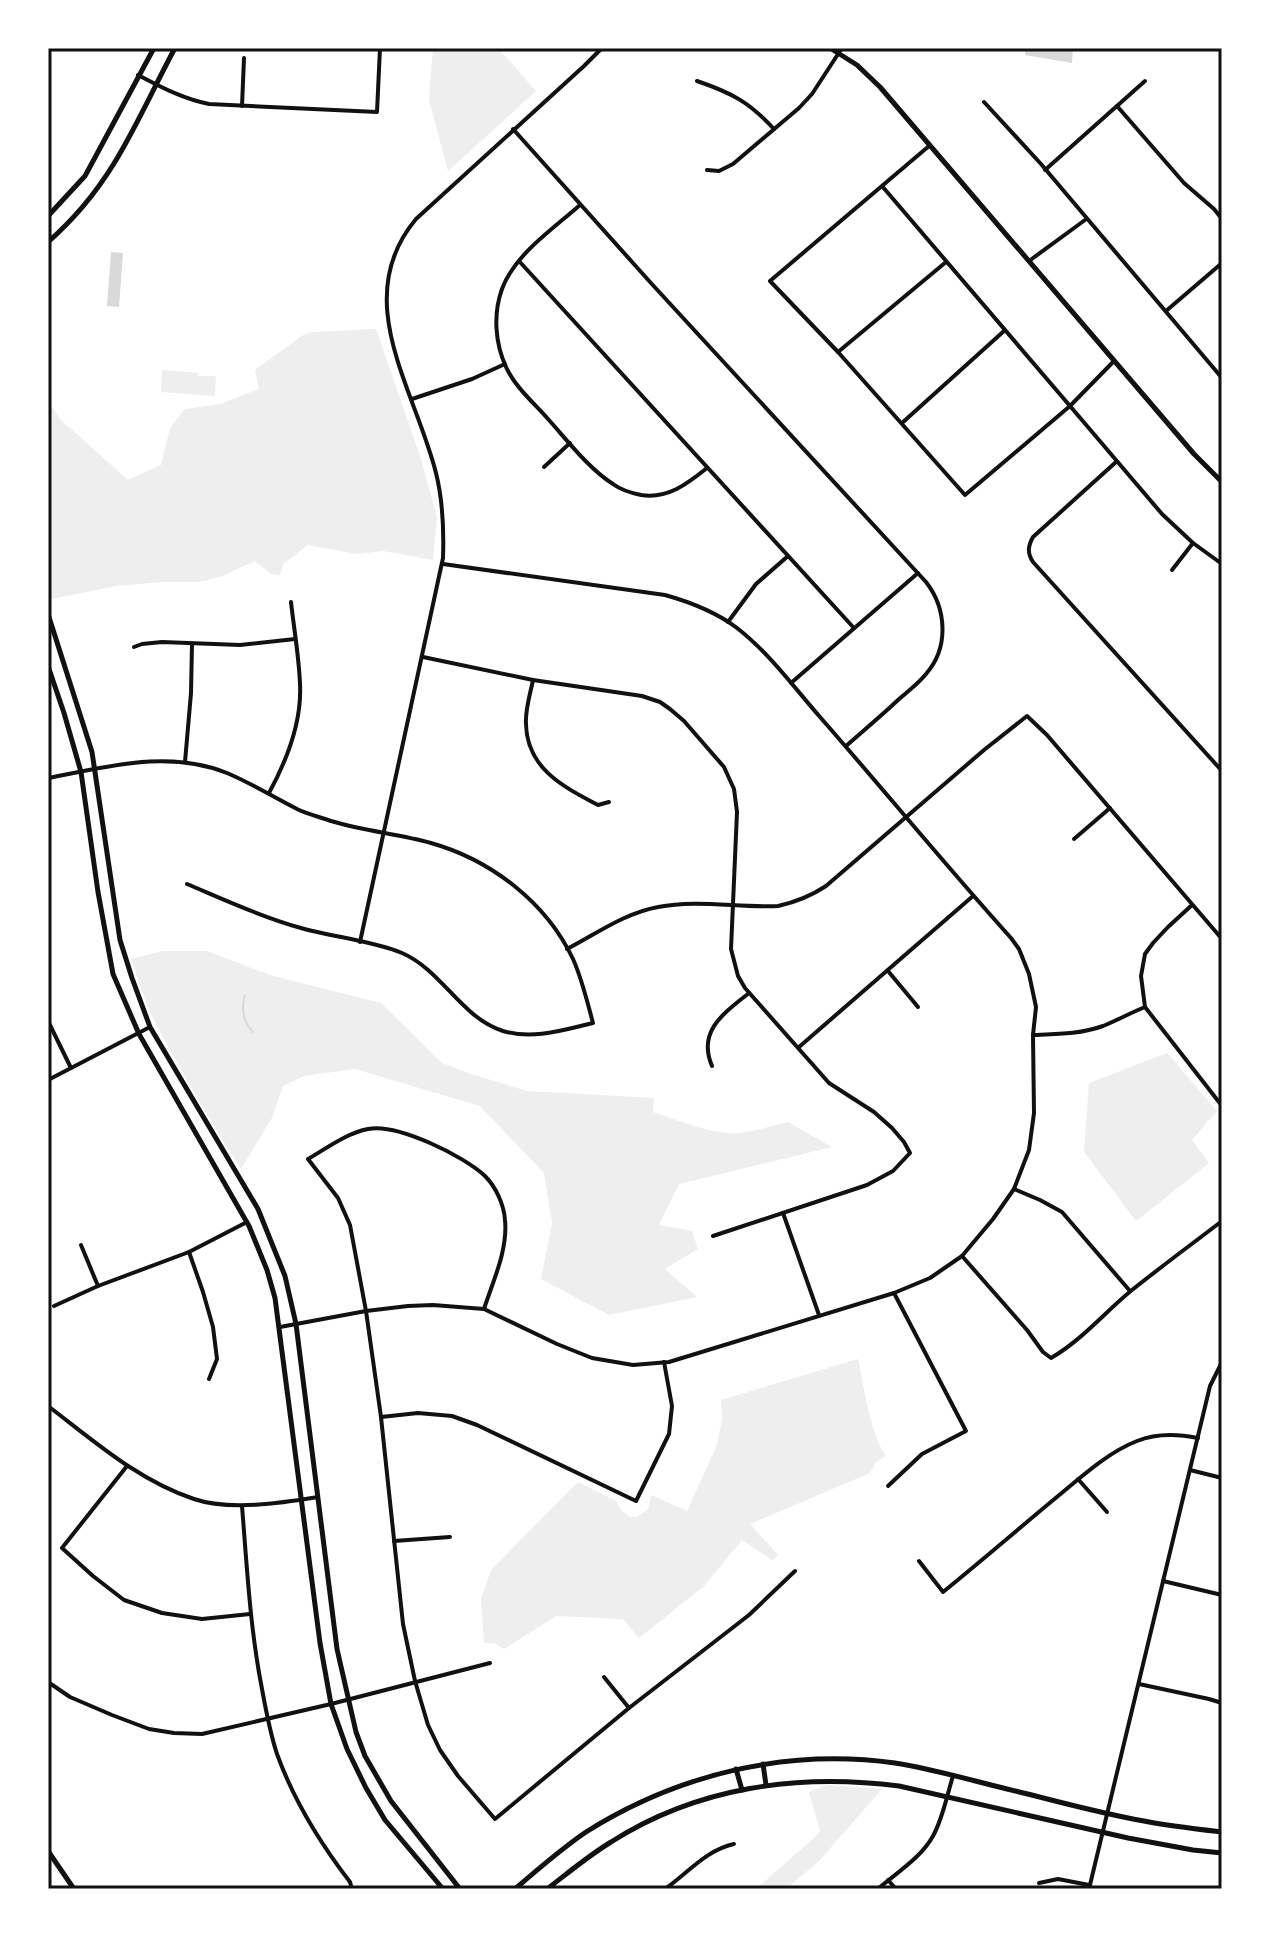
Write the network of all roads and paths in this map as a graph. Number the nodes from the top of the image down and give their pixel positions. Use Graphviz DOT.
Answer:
graph roads {
  1 [pos="154,48"];
  2 [pos="175,48"];
  3 [pos="380,48"];
  4 [pos="602,48"];
  5 [pos="830,48"];
  6 [pos="841,50"];
  7 [pos="244,58"];
  8 [pos="138,75"];
  9 [pos="697,81"];
  10 [pos="1145,81"];
  11 [pos="155,84"];
  12 [pos="984,102"];
  13 [pos="242,106"];
  14 [pos="1117,106"];
  15 [pos="513,129"];
  16 [pos="774,129"];
  17 [pos="929,146"];
  18 [pos="707,170"];
  19 [pos="1045,170"];
  20 [pos="882,186"];
  21 [pos="580,205"];
  22 [pos="48,216"];
  23 [pos="1086,219"];
  24 [pos="1222,219"];
  25 [pos="48,242"];
  26 [pos="519,261"];
  27 [pos="1029,261"];
  28 [pos="946,262"];
  29 [pos="1222,263"];
  30 [pos="1166,311"];
  31 [pos="1004,331"];
  32 [pos="838,352"];
  33 [pos="1114,361"];
  34 [pos="505,364"];
  35 [pos="1222,378"];
  36 [pos="412,399"];
  37 [pos="1070,406"];
  38 [pos="901,424"];
  39 [pos="570,443"];
  40 [pos="1116,462"];
  41 [pos="544,467"];
  42 [pos="707,468"];
  43 [pos="1222,482"];
  44 [pos="1193,543"];
  45 [pos="788,556"];
  46 [pos="443,564"];
  47 [pos="1222,564"];
  48 [pos="1172,570"];
  49 [pos="918,573"];
  50 [pos="291,602"];
  51 [pos="48,614"];
  52 [pos="728,622"];
  53 [pos="853,627"];
  54 [pos="295,639"];
  55 [pos="192,644"];
  56 [pos="134,647"];
  57 [pos="423,657"];
  58 [pos="48,666"];
  59 [pos="533,680"];
  60 [pos="791,683"];
  61 [pos="846,746"];
  62 [pos="185,762"];
  63 [pos="95,769"];
  64 [pos="1222,771"];
  65 [pos="81,772"];
  66 [pos="48,778"];
  67 [pos="269,793"];
  68 [pos="609,802"];
  69 [pos="1110,808"];
  70 [pos="905,817"];
  71 [pos="383,832"];
  72 [pos="1074,839"];
  73 [pos="187,884"];
  74 [pos="973,896"];
  75 [pos="733,905"];
  76 [pos="1192,905"];
  77 [pos="1222,939"];
  78 [pos="360,942"];
  79 [pos="567,949"];
  80 [pos="888,971"];
  81 [pos="749,993"];
  82 [pos="918,1007"];
  83 [pos="1145,1007"];
  84 [pos="48,1021"];
  85 [pos="150,1027"];
  86 [pos="139,1034"];
  87 [pos="1033,1035"];
  88 [pos="799,1047"];
  89 [pos="712,1066"];
  90 [pos="71,1068"];
  91 [pos="48,1080"];
  92 [pos="1222,1106"];
  93 [pos="1014,1189"];
  94 [pos="783,1213"];
  95 [pos="1222,1221"];
  96 [pos="247,1222"];
  97 [pos="713,1236"];
  98 [pos="81,1245"];
  99 [pos="189,1252"];
  100 [pos="962,1256"];
  101 [pos="98,1286"];
  102 [pos="1130,1291"];
  103 [pos="894,1293"];
  104 [pos="54,1306"];
  105 [pos="484,1309"];
  106 [pos="366,1311"];
  107 [pos="819,1315"];
  108 [pos="296,1324"];
  109 [pos="280,1327"];
  110 [pos="664,1362"];
  111 [pos="1222,1362"];
  112 [pos="209,1379"];
  113 [pos="48,1406"];
  114 [pos="381,1417"];
  115 [pos="1198,1438"];
  116 [pos="127,1466"];
  117 [pos="1190,1470"];
  118 [pos="1222,1478"];
  119 [pos="1078,1479"];
  120 [pos="888,1486"];
  121 [pos="318,1497"];
  122 [pos="303,1500"];
  123 [pos="242,1506"];
  124 [pos="1107,1512"];
  125 [pos="450,1537"];
  126 [pos="394,1541"];
  127 [pos="919,1561"];
  128 [pos="795,1571"];
  129 [pos="1163,1581"];
  130 [pos="1222,1595"];
  131 [pos="250,1614"];
  132 [pos="490,1663"];
  133 [pos="604,1677"];
  134 [pos="415,1681"];
  135 [pos="48,1682"];
  136 [pos="1138,1684"];
  137 [pos="347,1700"];
  138 [pos="1222,1703"];
  139 [pos="331,1704"];
  140 [pos="629,1708"];
  141 [pos="267,1720"];
  142 [pos="763,1764"];
  143 [pos="736,1769"];
  144 [pos="953,1776"];
  145 [pos="766,1785"];
  146 [pos="742,1790"];
  147 [pos="947,1795"];
  148 [pos="1107,1813"];
  149 [pos="1222,1832"];
  150 [pos="1102,1833"];
  151 [pos="734,1844"];
  152 [pos="48,1851"];
  153 [pos="1222,1853"];
  154 [pos="428,1872"];
  155 [pos="888,1880"];
  156 [pos="1039,1883"];
  157 [pos="1089,1887"];
  158 [pos="74,1889"];
  159 [pos="352,1889"];
  160 [pos="436,1889"];
  161 [pos="443,1889"];
  162 [pos="460,1889"];
  163 [pos="515,1889"];
  164 [pos="547,1889"];
  165 [pos="665,1889"];
  166 [pos="878,1889"];
  167 [pos="896,1889"];
  1 -- 8 [label="street"];
  2 -- 11 [label="street"];
  3 -- 13 [label="street"];
  4 -- 15 [label="street"];
  5 -- 6 [label="street"];
  6 -- 16 [label="street"];
  6 -- 17 [label="street"];
  7 -- 13 [label="street"];
  8 -- 11 [label="street"];
  8 -- 22 [label="street"];
  9 -- 16 [label="street"];
  10 -- 14 [label="street"];
  11 -- 13 [label="street"];
  11 -- 25 [label="street"];
  12 -- 19 [label="street"];
  14 -- 19 [label="street"];
  14 -- 24 [label="street"];
  15 -- 21 [label="street"];
  15 -- 36 [label="street"];
  16 -- 18 [label="street"];
  17 -- 20 [label="street"];
  17 -- 27 [label="street"];
  19 -- 23 [label="street"];
  20 -- 28 [label="street"];
  20 -- 32 [label="street"];
  21 -- 26 [label="street"];
  21 -- 49 [label="street"];
  23 -- 27 [label="street"];
  23 -- 30 [label="street"];
  26 -- 34 [label="street"];
  26 -- 42 [label="street"];
  27 -- 33 [label="street"];
  28 -- 31 [label="street"];
  28 -- 32 [label="street"];
  29 -- 30 [label="street"];
  30 -- 35 [label="street"];
  31 -- 37 [label="street"];
  31 -- 38 [label="street"];
  32 -- 38 [label="street"];
  33 -- 37 [label="street"];
  33 -- 43 [label="street"];
  34 -- 36 [label="street"];
  34 -- 39 [label="street"];
  36 -- 46 [label="street"];
  37 -- 38 [label="street"];
  37 -- 40 [label="street"];
  39 -- 41 [label="street"];
  39 -- 42 [label="street"];
  40 -- 44 [label="street"];
  40 -- 64 [label="street"];
  42 -- 45 [label="street"];
  44 -- 47 [label="street"];
  44 -- 48 [label="street"];
  45 -- 52 [label="street"];
  45 -- 53 [label="street"];
  46 -- 52 [label="street"];
  46 -- 57 [label="street"];
  49 -- 53 [label="street"];
  49 -- 61 [label="street"];
  50 -- 54 [label="street"];
  51 -- 63 [label="street"];
  52 -- 60 [label="street"];
  53 -- 60 [label="street"];
  54 -- 55 [label="street"];
  54 -- 67 [label="street"];
  55 -- 56 [label="street"];
  55 -- 62 [label="street"];
  57 -- 59 [label="street"];
  57 -- 71 [label="street"];
  58 -- 65 [label="street"];
  59 -- 68 [label="street"];
  59 -- 75 [label="street"];
  60 -- 61 [label="street"];
  61 -- 70 [label="street"];
  62 -- 63 [label="street"];
  62 -- 67 [label="street"];
  63 -- 65 [label="street"];
  63 -- 85 [label="street"];
  65 -- 66 [label="street"];
  65 -- 86 [label="street"];
  67 -- 71 [label="street"];
  69 -- 70 [label="street"];
  69 -- 72 [label="street"];
  69 -- 76 [label="street"];
  70 -- 74 [label="street"];
  70 -- 75 [label="street"];
  71 -- 78 [label="street"];
  71 -- 79 [label="street"];
  73 -- 78 [label="street"];
  74 -- 80 [label="street"];
  74 -- 87 [label="street"];
  75 -- 79 [label="street"];
  75 -- 81 [label="street"];
  76 -- 77 [label="street"];
  76 -- 83 [label="street"];
  78 -- 79 [label="street"];
  80 -- 82 [label="street"];
  80 -- 88 [label="street"];
  81 -- 88 [label="street"];
  81 -- 89 [label="street"];
  83 -- 87 [label="street"];
  83 -- 92 [label="street"];
  84 -- 90 [label="street"];
  85 -- 86 [label="street"];
  85 -- 108 [label="street"];
  86 -- 90 [label="street"];
  86 -- 96 [label="street"];
  87 -- 93 [label="street"];
  88 -- 94 [label="street"];
  90 -- 91 [label="street"];
  93 -- 100 [label="street"];
  93 -- 102 [label="street"];
  94 -- 97 [label="street"];
  94 -- 107 [label="street"];
  95 -- 102 [label="street"];
  96 -- 99 [label="street"];
  96 -- 109 [label="street"];
  98 -- 101 [label="street"];
  99 -- 101 [label="street"];
  99 -- 112 [label="street"];
  100 -- 102 [label="street"];
  100 -- 103 [label="street"];
  101 -- 104 [label="street"];
  103 -- 107 [label="street"];
  103 -- 120 [label="street"];
  105 -- 106 [label="street"];
  105 -- 106 [label="street"];
  105 -- 110 [label="street"];
  106 -- 108 [label="street"];
  106 -- 114 [label="street"];
  107 -- 110 [label="street"];
  108 -- 109 [label="street"];
  108 -- 121 [label="street"];
  109 -- 122 [label="street"];
  110 -- 114 [label="street"];
  111 -- 115 [label="street"];
  113 -- 116 [label="street"];
  114 -- 126 [label="street"];
  115 -- 117 [label="street"];
  115 -- 119 [label="street"];
  116 -- 123 [label="street"];
  116 -- 131 [label="street"];
  117 -- 118 [label="street"];
  117 -- 129 [label="street"];
  119 -- 124 [label="street"];
  119 -- 127 [label="street"];
  121 -- 122 [label="street"];
  121 -- 137 [label="street"];
  122 -- 123 [label="street"];
  122 -- 139 [label="street"];
  123 -- 131 [label="street"];
  125 -- 126 [label="street"];
  126 -- 134 [label="street"];
  128 -- 140 [label="street"];
  129 -- 130 [label="street"];
  129 -- 136 [label="street"];
  131 -- 141 [label="street"];
  132 -- 134 [label="street"];
  133 -- 140 [label="street"];
  134 -- 137 [label="street"];
  134 -- 140 [label="street"];
  135 -- 141 [label="street"];
  136 -- 138 [label="street"];
  136 -- 148 [label="street"];
  137 -- 139 [label="street"];
  137 -- 162 [label="street"];
  139 -- 141 [label="street"];
  139 -- 154 [label="street"];
  141 -- 159 [label="street"];
  142 -- 143 [label="street"];
  142 -- 144 [label="street"];
  142 -- 145 [label="street"];
  143 -- 146 [label="street"];
  143 -- 163 [label="street"];
  144 -- 147 [label="street"];
  144 -- 148 [label="street"];
  145 -- 146 [label="street"];
  145 -- 147 [label="street"];
  146 -- 164 [label="street"];
  147 -- 150 [label="street"];
  147 -- 155 [label="street"];
  148 -- 149 [label="street"];
  148 -- 150 [label="street"];
  150 -- 153 [label="street"];
  150 -- 157 [label="street"];
  151 -- 165 [label="street"];
  152 -- 158 [label="street"];
  154 -- 160 [label="street"];
  154 -- 161 [label="street"];
  155 -- 166 [label="street"];
  155 -- 167 [label="street"];
  156 -- 157 [label="street"];
}
